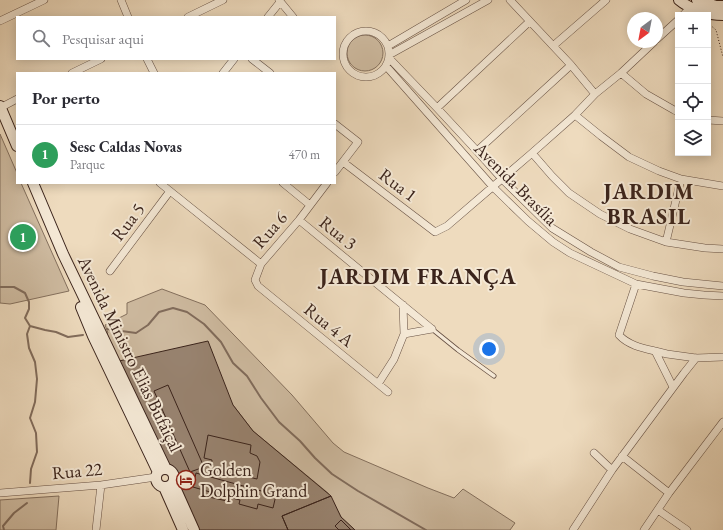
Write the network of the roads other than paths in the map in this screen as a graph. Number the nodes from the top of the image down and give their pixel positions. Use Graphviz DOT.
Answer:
graph roads {
  1 [pos="44,0"];
  2 [pos="121,0"];
  3 [pos="222,0"];
  4 [pos="466,0"];
  5 [pos="488,0"];
  6 [pos="510,0"];
  7 [pos="606,0"];
  8 [pos="679,0"];
  9 [pos="697,0"];
  10 [pos="280,1"];
  11 [pos="723,6"];
  12 [pos="686,12"];
  13 [pos="711,15"];
  14 [pos="128,16"];
  15 [pos="190,16"];
  16 [pos="269,16"];
  17 [pos="292,16"];
  18 [pos="723,16"];
  19 [pos="0,21"];
  20 [pos="529,22"];
  21 [pos="675,23"];
  22 [pos="663,34"];
  23 [pos="388,46"];
  24 [pos="553,46"];
  25 [pos="648,48"];
  26 [pos="339,55"];
  27 [pos="389,56"];
  28 [pos="99,60"];
  29 [pos="148,60"];
  30 [pos="233,60"];
  31 [pos="253,60"];
  32 [pos="571,65"];
  33 [pos="386,66"];
  34 [pos="74,72"];
  35 [pos="154,72"];
  36 [pos="224,72"];
  37 [pos="269,72"];
  38 [pos="621,73"];
  39 [pos="595,94"];
  40 [pos="16,100"];
  41 [pos="0,107"];
  42 [pos="437,108"];
  43 [pos="675,110"];
  44 [pos="575,115"];
  45 [pos="711,120"];
  46 [pos="723,121"];
  47 [pos="336,125"];
  48 [pos="16,144"];
  49 [pos="477,151"];
  50 [pos="532,153"];
  51 [pos="343,162"];
  52 [pos="336,171"];
  53 [pos="502,179"];
  54 [pos="681,179"];
  55 [pos="33,184"];
  56 [pos="161,184"];
  57 [pos="284,184"];
  58 [pos="326,184"];
  59 [pos="723,186"];
  60 [pos="493,187"];
  61 [pos="170,190"];
  62 [pos="310,205"];
  63 [pos="298,220"];
  64 [pos="666,242"];
  65 [pos="723,249"];
  66 [pos="261,264"];
  67 [pos="110,271"];
  68 [pos="255,280"];
  69 [pos="636,284"];
  70 [pos="723,286"];
  71 [pos="723,296"];
  72 [pos="403,305"];
  73 [pos="432,329"];
  74 [pos="404,334"];
  75 [pos="655,351"];
  76 [pos="723,357"];
  77 [pos="696,358"];
  78 [pos="494,376"];
  79 [pos="378,384"];
  80 [pos="673,387"];
  81 [pos="388,392"];
  82 [pos="723,422"];
  83 [pos="594,453"];
  84 [pos="622,456"];
  85 [pos="612,470"];
  86 [pos="160,473"];
  87 [pos="101,485"];
  88 [pos="168,485"];
  89 [pos="0,492"];
  90 [pos="669,493"];
  91 [pos="658,510"];
  92 [pos="97,528"];
  93 [pos="183,530"];
  94 [pos="194,530"];
  95 [pos="573,530"];
  96 [pos="644,530"];
  97 [pos="687,530"];
  1 -- 19 [label="street"];
  2 -- 14 [label="street"];
  3 -- 15 [label="street"];
  4 -- 23 [label="street"];
  5 -- 27 [label="street"];
  6 -- 20 [label="street"];
  7 -- 24 [label="street"];
  8 -- 12 [label="main road"];
  9 -- 11 [label="main road"];
  10 -- 16 [label="street"];
  10 -- 17 [label="street"];
  13 -- 18 [label="main road"];
  20 -- 24 [label="street"];
  20 -- 42 [label="street"];
  21 -- 22 [label="street"];
  23 -- 26 [label="street"];
  23 -- 27 [label="street"];
  24 -- 32 [label="street"];
  25 -- 38 [label="street"];
  26 -- 33 [label="street"];
  27 -- 33 [label="street"];
  27 -- 42 [label="street, Avenida Brasília"];
  28 -- 34 [label="street"];
  29 -- 35 [label="street"];
  30 -- 36 [label="street"];
  31 -- 37 [label="street"];
  32 -- 39 [label="street"];
  32 -- 49 [label="street"];
  33 -- 60 [label="street, Avenida Brasília"];
  38 -- 39 [label="street"];
  38 -- 43 [label="street"];
  39 -- 44 [label="street"];
  40 -- 41 [label="street"];
  41 -- 48 [label="main road"];
  42 -- 49 [label="street, Avenida Brasília"];
  44 -- 50 [label="street"];
  44 -- 54 [label="street"];
  45 -- 46 [label="street"];
  47 -- 51 [label="street"];
  49 -- 53 [label="street, Avenida Brasília"];
  50 -- 53 [label="street"];
  50 -- 64 [label="street"];
  51 -- 52 [label="street"];
  51 -- 60 [label="street, Rua 1"];
  53 -- 60 [label="street"];
  53 -- 70 [label="street, Avenida Brasília"];
  54 -- 59 [label="street"];
  54 -- 64 [label="street"];
  55 -- 86 [label="main road, Avenida Ministro Elias Bufaiçal"];
  56 -- 61 [label="street"];
  57 -- 62 [label="street, Rua 3"];
  58 -- 62 [label="street, Rua 6"];
  60 -- 69 [label="street, Avenida Brasília"];
  61 -- 66 [label="street"];
  61 -- 67 [label="street, Rua 5"];
  62 -- 63 [label="street, Rua 6"];
  63 -- 66 [label="street, Rua 6"];
  63 -- 72 [label="street, Rua 3"];
  64 -- 65 [label="street"];
  66 -- 68 [label="street, Rua 6"];
  68 -- 79 [label="street, Rua 4 A"];
  69 -- 71 [label="street, Avenida Brasília"];
  69 -- 75 [label="street"];
  72 -- 73 [label="street, Rua 3"];
  72 -- 74 [label="street"];
  73 -- 74 [label="street"];
  73 -- 78 [label="lane"];
  74 -- 79 [label="street"];
  75 -- 77 [label="street"];
  75 -- 80 [label="street"];
  76 -- 77 [label="street"];
  77 -- 80 [label="street"];
  79 -- 81 [label="street, Rua 4 A"];
  80 -- 84 [label="street"];
  82 -- 90 [label="street"];
  83 -- 85 [label="street"];
  84 -- 85 [label="street"];
  84 -- 90 [label="street"];
  85 -- 95 [label="street"];
  86 -- 87 [label="street, Rua 22"];
  86 -- 88 [label="main road"];
  86 -- 88 [label="main road"];
  87 -- 89 [label="street, Rua 22"];
  87 -- 92 [label="street"];
  88 -- 93 [label="main road"];
  88 -- 94 [label="main road"];
  90 -- 91 [label="street"];
  91 -- 96 [label="street"];
  91 -- 97 [label="street"];
}
